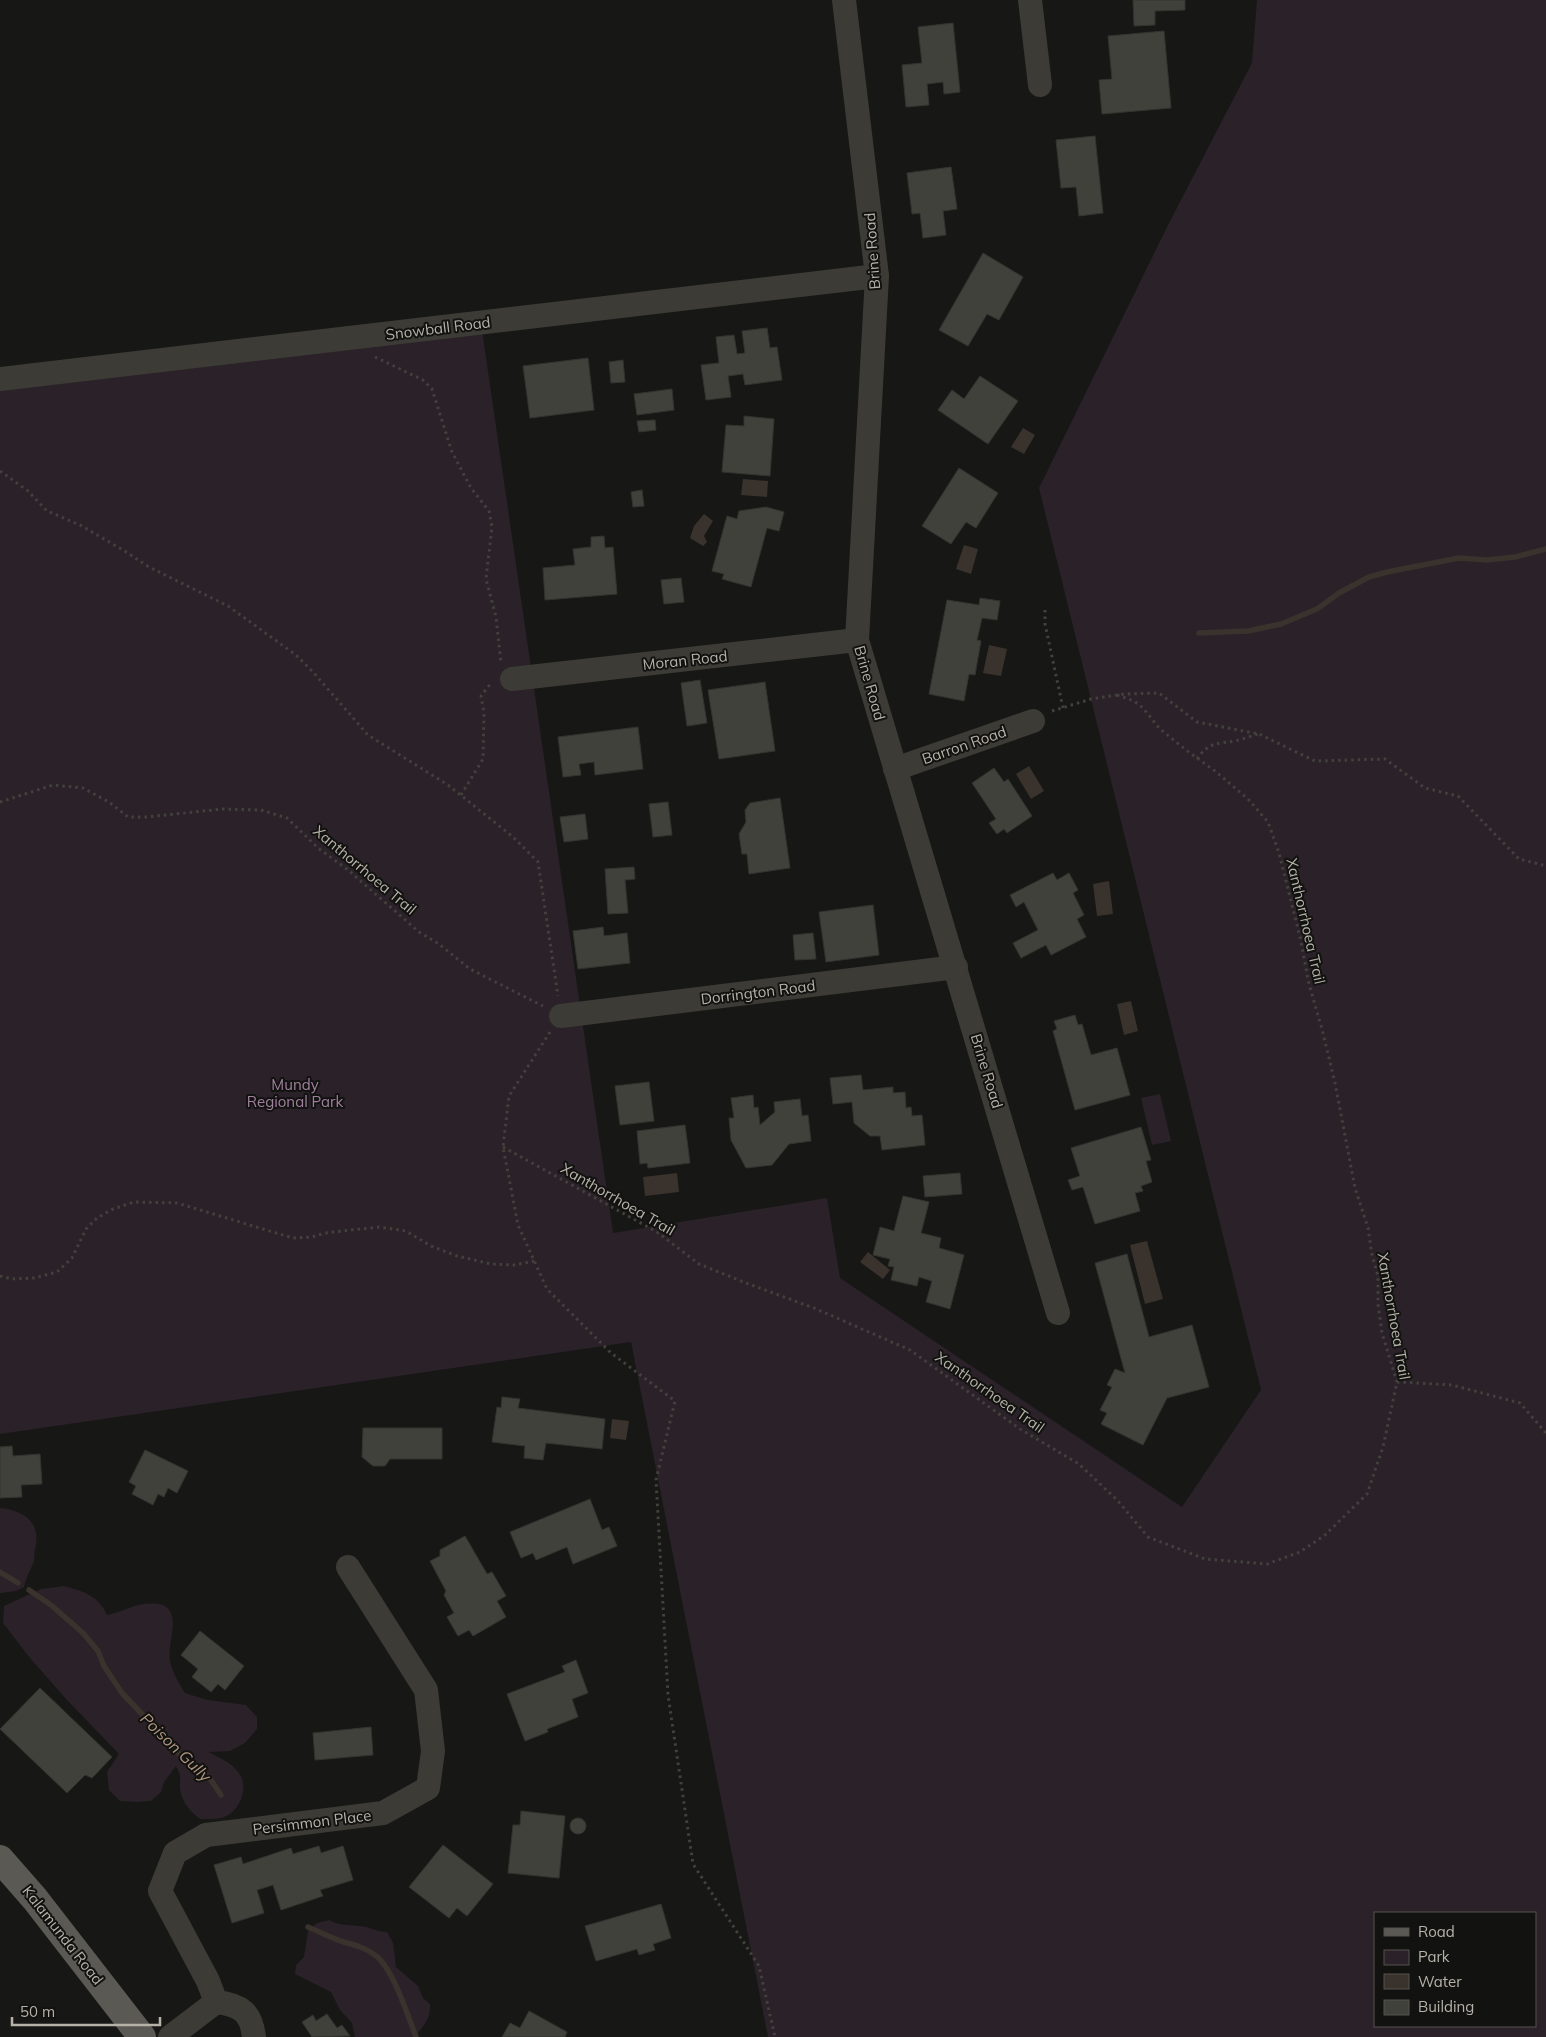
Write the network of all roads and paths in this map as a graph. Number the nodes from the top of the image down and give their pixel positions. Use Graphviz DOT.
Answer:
graph roads {
  1 [pos="844,0"];
  2 [pos="1030,0"];
  3 [pos="1040,85"];
  4 [pos="877,276"];
  5 [pos="368,354"];
  6 [pos="0,379"];
  7 [pos="0,471"];
  8 [pos="1045,610"];
  9 [pos="857,640"];
  10 [pos="512,680"];
  11 [pos="1116,695"];
  12 [pos="1063,708"];
  13 [pos="1033,721"];
  14 [pos="1259,734"];
  15 [pos="1197,759"];
  16 [pos="895,769"];
  17 [pos="461,795"];
  18 [pos="0,802"];
  19 [pos="1546,866"];
  20 [pos="956,967"];
  21 [pos="561,1016"];
  22 [pos="503,1147"];
  23 [pos="534,1261"];
  24 [pos="0,1276"];
  25 [pos="1058,1314"];
  26 [pos="1397,1382"];
  27 [pos="1546,1433"];
  28 [pos="348,1567"];
  29 [pos="0,1859"];
  30 [pos="216,2002"];
  31 [pos="142,2037"];
  32 [pos="170,2037"];
  33 [pos="254,2037"];
  34 [pos="775,2037"];
  1 -- 4 [label="street, Brine Road"];
  2 -- 3 [label="street"];
  4 -- 6 [label="street, Snowball Road"];
  4 -- 9 [label="street, Brine Road"];
  5 -- 10 [label="path"];
  7 -- 17 [label="path"];
  8 -- 12 [label="path"];
  9 -- 10 [label="street, Moran Road"];
  9 -- 16 [label="street, Brine Road"];
  10 -- 17 [label="path"];
  11 -- 12 [label="path"];
  11 -- 14 [label="path"];
  11 -- 15 [label="path, Xanthorrhoea Trail"];
  12 -- 13 [label="path"];
  13 -- 16 [label="street, Barron Road"];
  14 -- 15 [label="path"];
  14 -- 19 [label="path"];
  15 -- 26 [label="path, Xanthorrhoea Trail"];
  16 -- 20 [label="street, Brine Road"];
  17 -- 21 [label="path"];
  18 -- 21 [label="path, Xanthorrhoea Trail"];
  20 -- 21 [label="street, Dorrington Road"];
  20 -- 25 [label="street, Brine Road"];
  21 -- 22 [label="path"];
  22 -- 23 [label="path"];
  22 -- 26 [label="path, Xanthorrhoea Trail"];
  23 -- 24 [label="path"];
  23 -- 34 [label="path"];
  26 -- 27 [label="path"];
  28 -- 30 [label="street, Persimmon Place"];
  29 -- 31 [label="main road, Kalamunda Road"];
  30 -- 32 [label="street"];
  30 -- 33 [label="street"];
}
